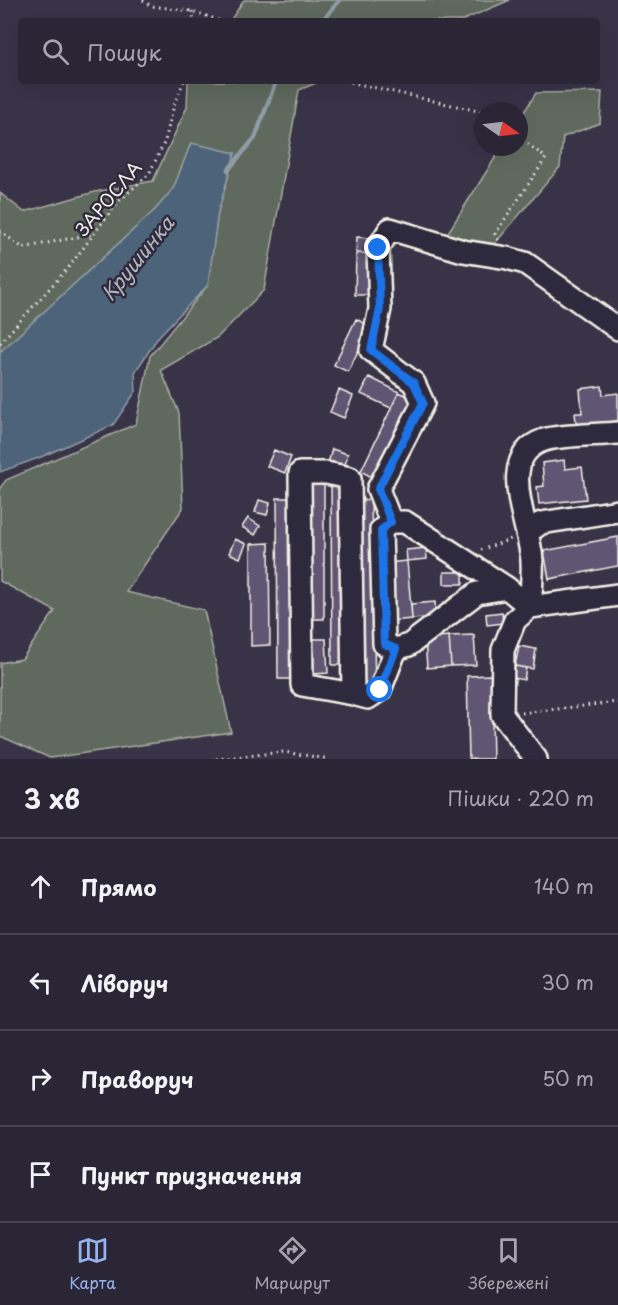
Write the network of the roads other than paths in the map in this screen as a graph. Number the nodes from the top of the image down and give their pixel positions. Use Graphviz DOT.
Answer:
graph roads {
  1 [pos="618,329"];
  2 [pos="618,433"];
  3 [pos="350,478"];
  4 [pos="378,489"];
  5 [pos="618,511"];
  6 [pos="391,522"];
  7 [pos="527,533"];
  8 [pos="507,588"];
  9 [pos="618,594"];
  10 [pos="530,607"];
  11 [pos="396,649"];
  12 [pos="353,694"];
  13 [pos="536,759"];
  1 -- 4 [label="street"];
  2 -- 7 [label="street"];
  3 -- 4 [label="street"];
  3 -- 12 [label="street"];
  3 -- 12 [label="street"];
  4 -- 6 [label="street"];
  5 -- 7 [label="street"];
  6 -- 8 [label="street"];
  6 -- 11 [label="street"];
  7 -- 10 [label="street"];
  8 -- 10 [label="street"];
  8 -- 11 [label="street"];
  9 -- 10 [label="street"];
  10 -- 13 [label="street"];
  11 -- 12 [label="street"];
}
